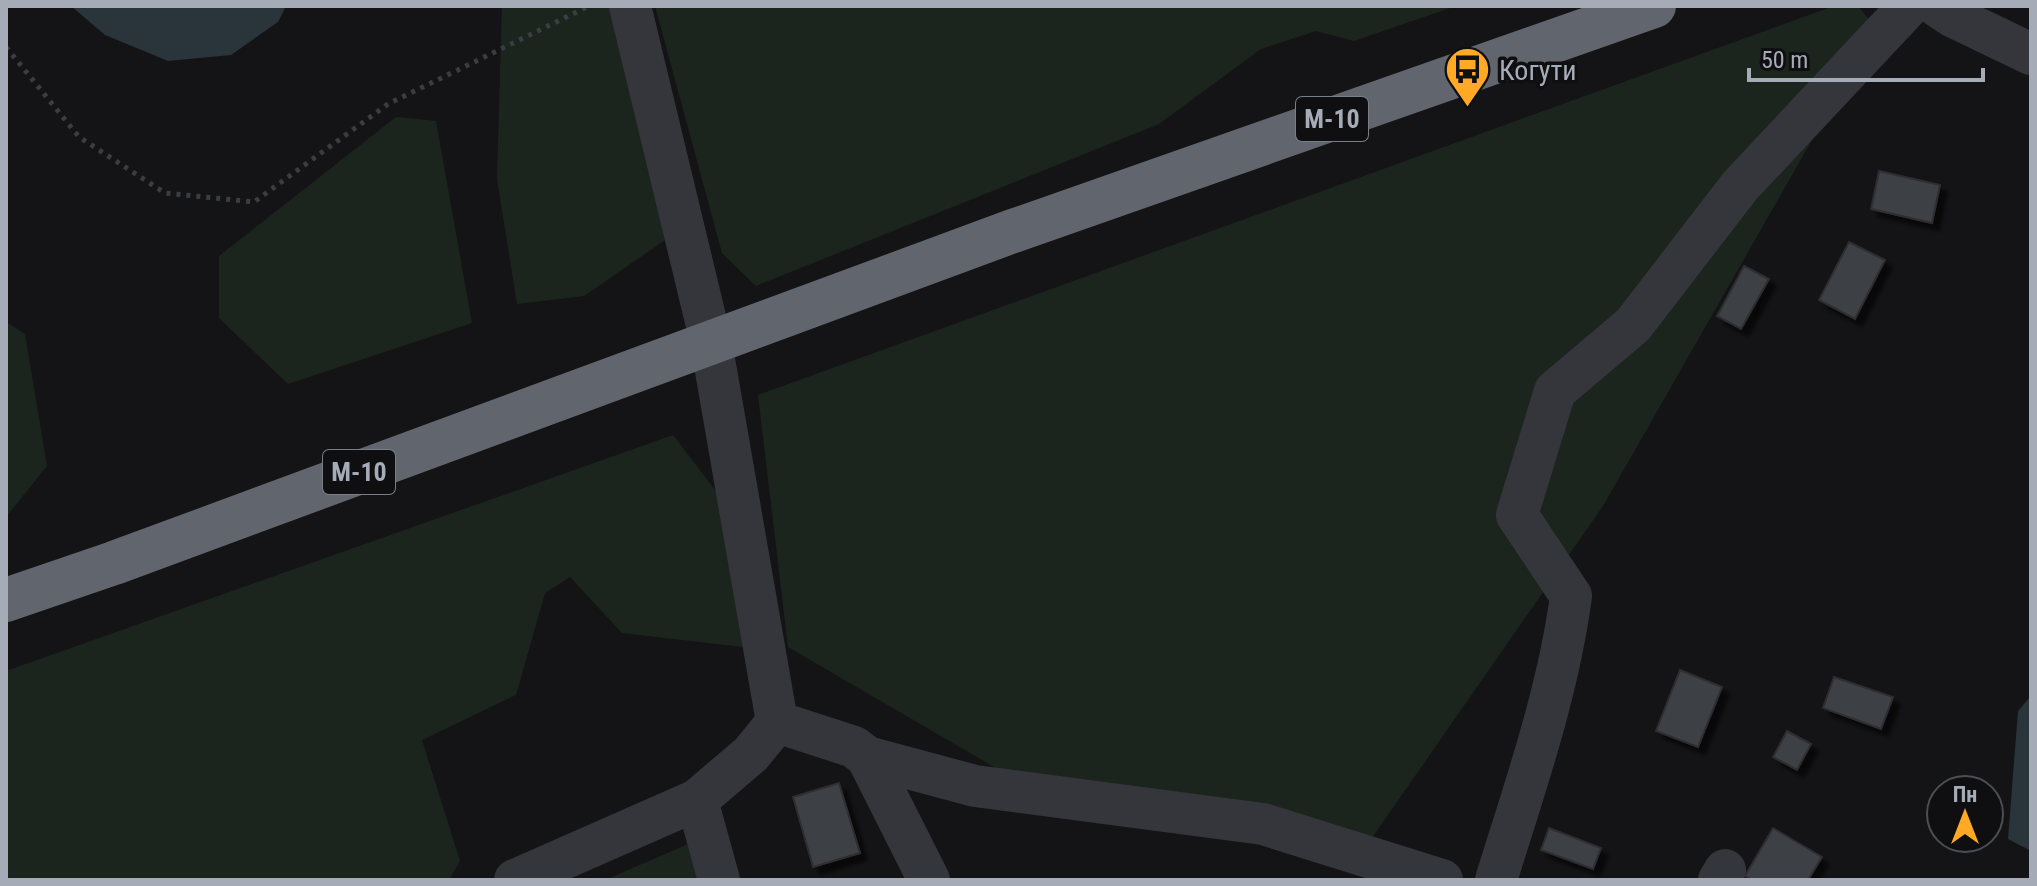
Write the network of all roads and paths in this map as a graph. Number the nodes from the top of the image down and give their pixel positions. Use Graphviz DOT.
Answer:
graph roads {
  1 [pos="589,6"];
  2 [pos="630,6"];
  3 [pos="1654,6"];
  4 [pos="1909,6"];
  5 [pos="1937,6"];
  6 [pos="6,47"];
  7 [pos="2031,54"];
  8 [pos="711,342"];
  9 [pos="6,600"];
  10 [pos="777,722"];
  11 [pos="867,757"];
  12 [pos="697,800"];
  13 [pos="515,880"];
  14 [pos="719,880"];
  15 [pos="929,880"];
  16 [pos="1442,880"];
  17 [pos="1496,880"];
  1 -- 6 [label="path"];
  2 -- 8 [label="street"];
  3 -- 8 [label="highway, М-10"];
  4 -- 17 [label="street"];
  5 -- 7 [label="street"];
  8 -- 9 [label="highway, М-10"];
  8 -- 10 [label="street"];
  10 -- 11 [label="street"];
  10 -- 12 [label="street"];
  11 -- 15 [label="street"];
  11 -- 16 [label="street"];
  12 -- 13 [label="street"];
  12 -- 14 [label="street"];
}
